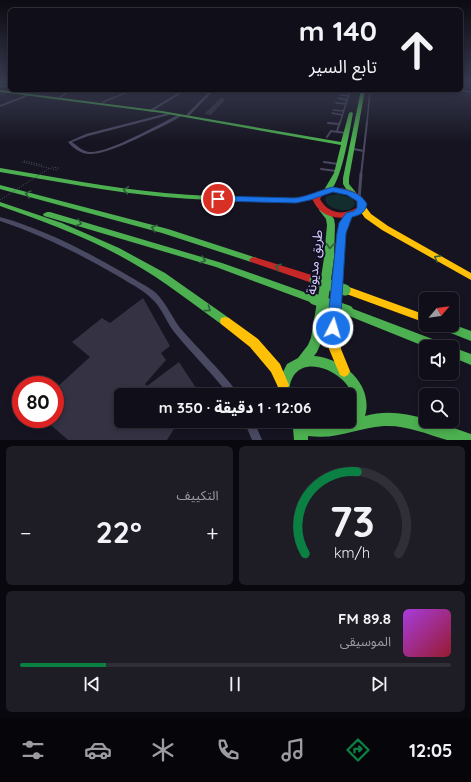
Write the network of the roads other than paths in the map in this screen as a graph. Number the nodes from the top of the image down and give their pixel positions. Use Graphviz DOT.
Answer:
graph roads {
  1 [pos="10,103"];
  2 [pos="101,103"];
  3 [pos="107,103"];
  4 [pos="164,103"];
  5 [pos="198,103"];
  6 [pos="350,103"];
  7 [pos="360,103"];
  8 [pos="369,103"];
  9 [pos="336,104"];
  10 [pos="346,104"];
  11 [pos="0,106"];
  12 [pos="151,110"];
  13 [pos="333,110"];
  14 [pos="344,111"];
  15 [pos="332,113"];
  16 [pos="168,114"];
  17 [pos="184,115"];
  18 [pos="342,115"];
  19 [pos="328,123"];
  20 [pos="340,124"];
  21 [pos="343,137"];
  22 [pos="351,149"];
  23 [pos="364,151"];
  24 [pos="324,162"];
  25 [pos="339,168"];
  26 [pos="321,169"];
  27 [pos="0,170"];
  28 [pos="0,187"];
  29 [pos="328,190"];
  30 [pos="318,195"];
  31 [pos="357,197"];
  32 [pos="0,203"];
  33 [pos="362,208"];
  34 [pos="323,210"];
  35 [pos="349,215"];
  36 [pos="0,219"];
  37 [pos="471,277"];
  38 [pos="419,316"];
  39 [pos="459,331"];
  40 [pos="471,336"];
  41 [pos="421,340"];
  42 [pos="459,355"];
  43 [pos="471,360"];
  44 [pos="301,363"];
  45 [pos="345,372"];
  46 [pos="228,388"];
  47 [pos="282,388"];
  48 [pos="284,388"];
  49 [pos="252,428"];
  50 [pos="299,428"];
  51 [pos="305,428"];
  52 [pos="349,429"];
  53 [pos="337,437"];
  54 [pos="257,440"];
  55 [pos="301,440"];
  56 [pos="468,440"];
  1 -- 11 [label="street"];
  2 -- 12 [label="main road"];
  3 -- 12 [label="main road"];
  4 -- 12 [label="street"];
  5 -- 17 [label="street"];
  6 -- 21 [label="main road"];
  7 -- 22 [label="main road"];
  8 -- 23 [label="lane"];
  9 -- 10 [label="lane"];
  10 -- 14 [label="lane"];
  12 -- 16 [label="main road"];
  12 -- 17 [label="main road"];
  13 -- 14 [label="lane"];
  14 -- 18 [label="lane"];
  15 -- 18 [label="lane"];
  16 -- 17 [label="main road"];
  16 -- 17 [label="street"];
  17 -- 21 [label="main road"];
  17 -- 21 [label="main road"];
  18 -- 20 [label="lane"];
  19 -- 20 [label="lane"];
  20 -- 21 [label="lane"];
  21 -- 25 [label="main road"];
  22 -- 23 [label="lane"];
  22 -- 31 [label="main road"];
  23 -- 31 [label="lane"];
  24 -- 25 [label="lane"];
  25 -- 26 [label="lane"];
  25 -- 29 [label="main road"];
  30 -- 27 [label="main road, one-way"];
  38 -- 28 [label="main road, one-way, bridge"];
  29 -- 30 [label="main road"];
  29 -- 31 [label="main road"];
  30 -- 34 [label="main road, طريق مديونة"];
  31 -- 33 [label="main road"];
  32 -- 41 [label="main road, one-way, bridge"];
  32 -- 47 [label="main road, one-way"];
  33 -- 35 [label="main road"];
  37 -- 33 [label="main road, one-way"];
  34 -- 35 [label="main road"];
  34 -- 44 [label="main road, طريق مديونة, one-way"];
  35 -- 45 [label="main road, طريق مديونة"];
  36 -- 46 [label="street"];
  39 -- 40 [label="main road"];
  42 -- 43 [label="main road"];
  44 -- 45 [label="main road"];
  44 -- 48 [label="main road, طريق مديونة"];
  45 -- 52 [label="main road, طريق مديونة"];
  49 -- 54 [label="street"];
  50 -- 55 [label="main road"];
  51 -- 53 [label="main road"];
  52 -- 53 [label="main road"];
  52 -- 56 [label="main road"];
}
